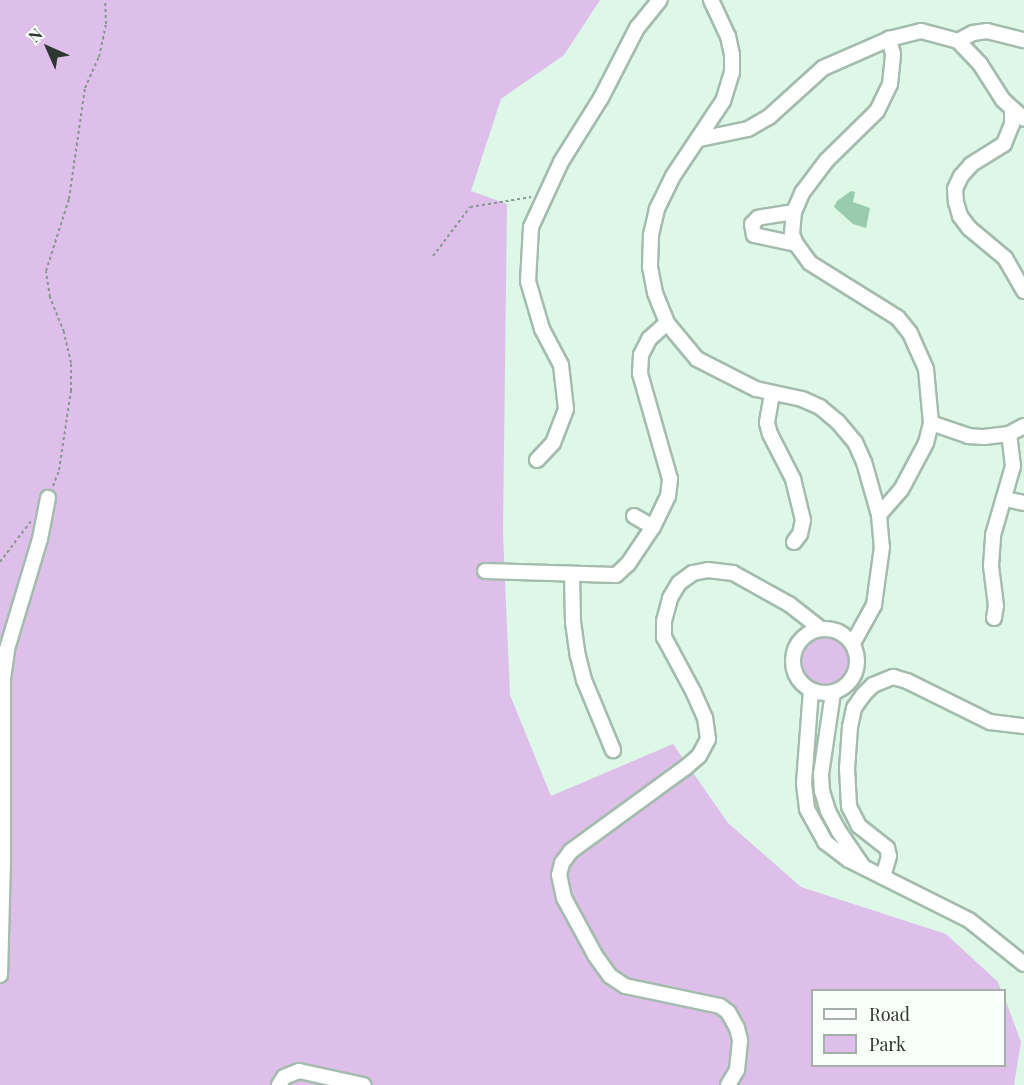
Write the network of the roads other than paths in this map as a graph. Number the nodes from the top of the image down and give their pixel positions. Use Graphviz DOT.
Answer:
graph roads {
  1 [pos="660,0"];
  2 [pos="711,0"];
  3 [pos="889,39"];
  4 [pos="1024,40"];
  5 [pos="958,41"];
  6 [pos="1012,110"];
  7 [pos="1024,119"];
  8 [pos="700,139"];
  9 [pos="794,212"];
  10 [pos="796,244"];
  11 [pos="1024,291"];
  12 [pos="667,323"];
  13 [pos="772,394"];
  14 [pos="931,423"];
  15 [pos="1024,426"];
  16 [pos="1009,434"];
  17 [pos="537,460"];
  18 [pos="48,498"];
  19 [pos="1005,499"];
  20 [pos="1024,503"];
  21 [pos="879,514"];
  22 [pos="634,516"];
  23 [pos="653,527"];
  24 [pos="794,542"];
  25 [pos="485,571"];
  26 [pos="572,573"];
  27 [pos="994,618"];
  28 [pos="820,628"];
  29 [pos="853,643"];
  30 [pos="812,690"];
  31 [pos="833,693"];
  32 [pos="1024,726"];
  33 [pos="613,750"];
  34 [pos="863,867"];
  35 [pos="883,878"];
  36 [pos="1024,964"];
  37 [pos="0,975"];
  38 [pos="279,1085"];
  39 [pos="363,1085"];
  40 [pos="728,1085"];
  1 -- 17 [label="street"];
  2 -- 8 [label="street"];
  3 -- 5 [label="street"];
  3 -- 8 [label="street"];
  3 -- 9 [label="street"];
  4 -- 5 [label="street"];
  5 -- 6 [label="street"];
  6 -- 7 [label="street"];
  6 -- 11 [label="street"];
  8 -- 12 [label="street"];
  9 -- 10 [label="street"];
  9 -- 10 [label="street"];
  10 -- 14 [label="street"];
  12 -- 13 [label="street"];
  12 -- 23 [label="street"];
  13 -- 21 [label="street"];
  13 -- 24 [label="street"];
  14 -- 16 [label="street"];
  14 -- 21 [label="street"];
  15 -- 16 [label="street"];
  16 -- 19 [label="street"];
  18 -- 37 [label="street"];
  19 -- 20 [label="street"];
  19 -- 27 [label="street"];
  21 -- 29 [label="street"];
  22 -- 23 [label="street"];
  23 -- 26 [label="street"];
  25 -- 26 [label="street"];
  26 -- 33 [label="street"];
  28 -- 29 [label="street"];
  28 -- 30 [label="street"];
  28 -- 40 [label="street"];
  29 -- 31 [label="street"];
  30 -- 31 [label="street"];
  30 -- 34 [label="street"];
  31 -- 34 [label="street"];
  32 -- 35 [label="street"];
  34 -- 35 [label="street"];
  35 -- 36 [label="street"];
  38 -- 39 [label="street"];
}
